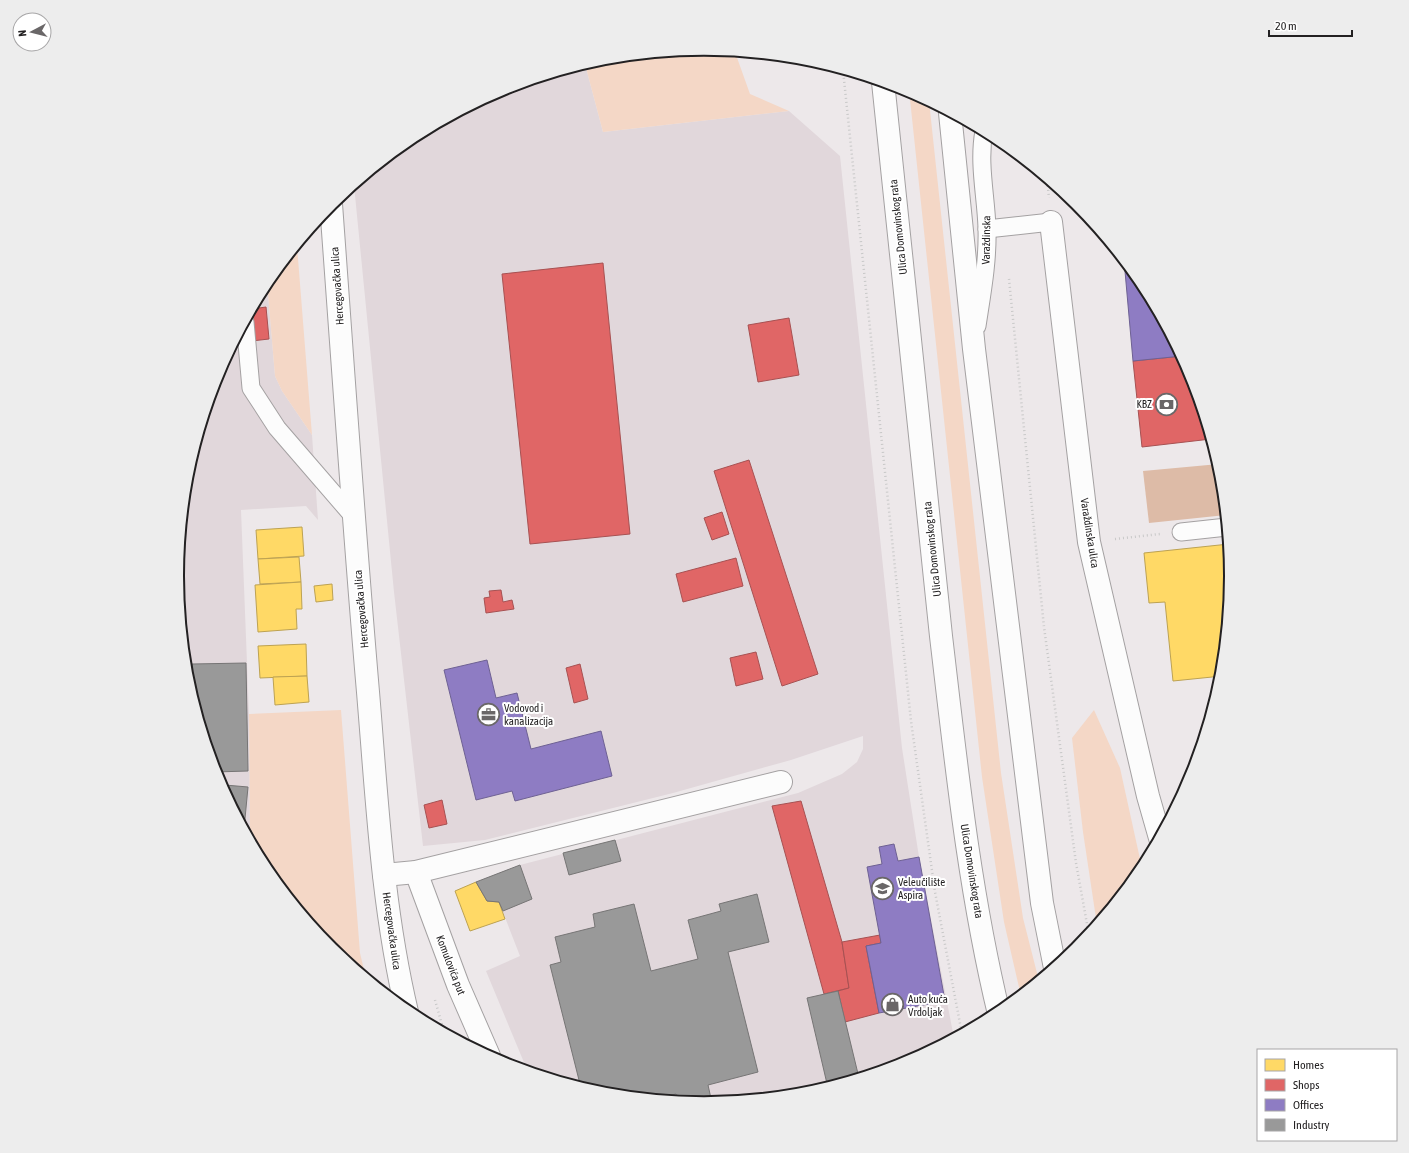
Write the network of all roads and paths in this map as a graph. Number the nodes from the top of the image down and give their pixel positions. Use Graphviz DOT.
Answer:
graph roads {
  1 [pos="844,75"];
  2 [pos="884,88"];
  3 [pos="951,118"];
  4 [pos="984,138"];
  5 [pos="332,213"];
  6 [pos="1051,222"];
  7 [pos="987,229"];
  8 [pos="1009,277"];
  9 [pos="246,331"];
  10 [pos="974,350"];
  11 [pos="353,516"];
  12 [pos="1223,527"];
  13 [pos="1181,532"];
  14 [pos="1089,542"];
  15 [pos="781,782"];
  16 [pos="1158,831"];
  17 [pos="416,872"];
  18 [pos="384,875"];
  19 [pos="1088,929"];
  20 [pos="1054,962"];
  21 [pos="404,1001"];
  22 [pos="997,1007"];
  23 [pos="961,1029"];
  24 [pos="486,1048"];
  1 -- 23 [label="path"];
  2 -- 22 [label="street, Ulica Domovinskog rata"];
  3 -- 10 [label="street"];
  4 -- 7 [label="lane, Varaždinska"];
  5 -- 11 [label="street, Hercegovačka ulica"];
  6 -- 7 [label="lane"];
  6 -- 14 [label="street, Varaždinska ulica"];
  7 -- 10 [label="lane, Varaždinska"];
  8 -- 19 [label="path"];
  9 -- 11 [label="lane"];
  10 -- 20 [label="street"];
  11 -- 18 [label="street, Hercegovačka ulica"];
  12 -- 13 [label="lane"];
  13 -- 14 [label="path"];
  14 -- 16 [label="street, Varaždinska ulica"];
  15 -- 17 [label="street"];
  17 -- 18 [label="street"];
  17 -- 24 [label="street, Komulovića put"];
  18 -- 21 [label="street, Hercegovačka ulica"];
}
